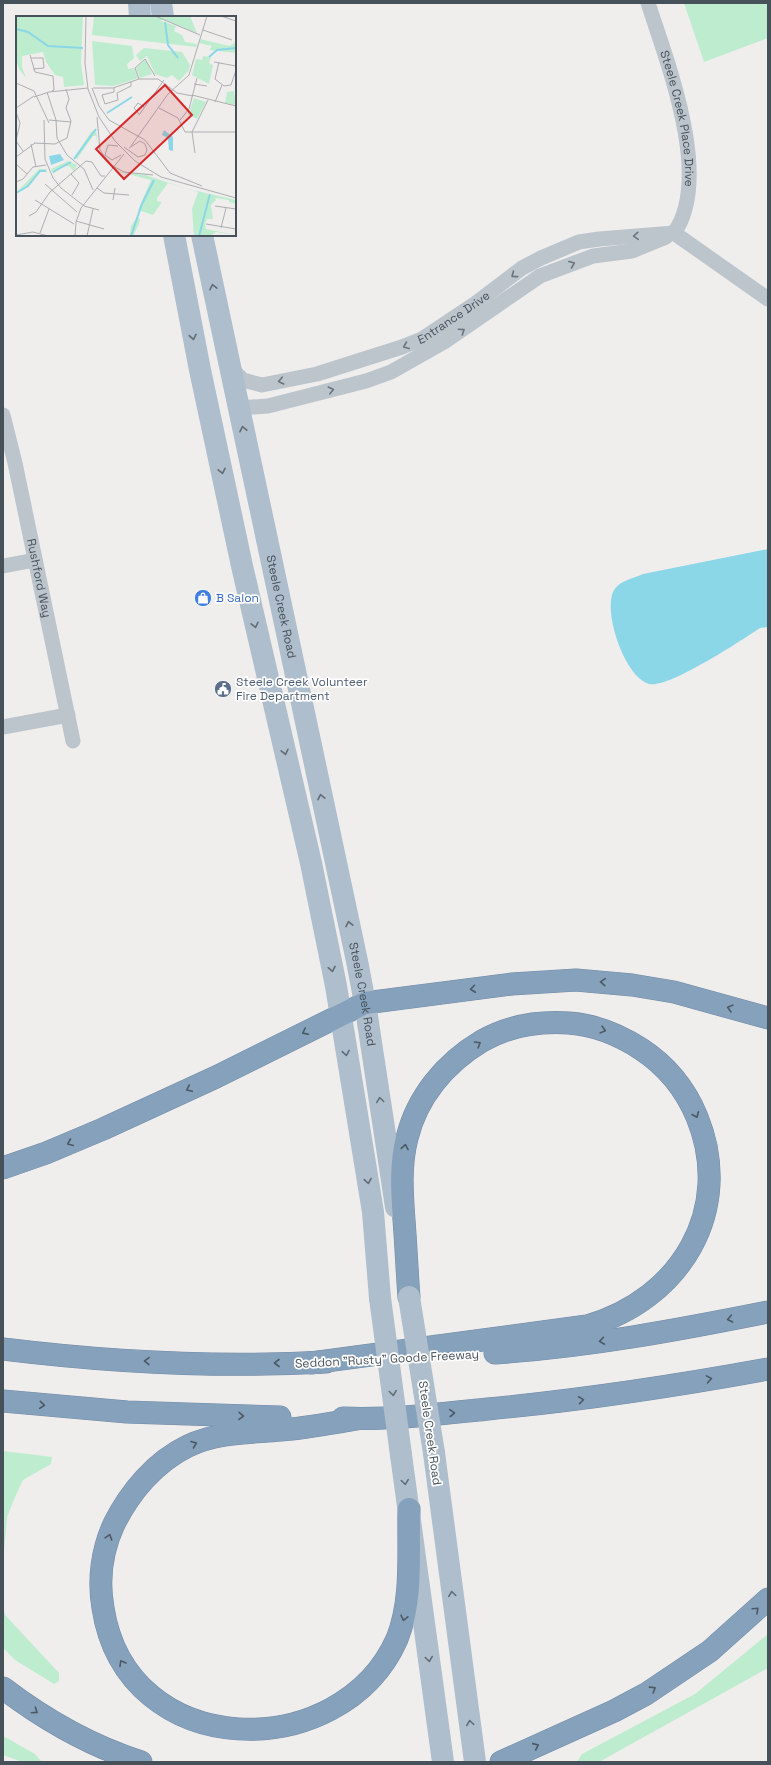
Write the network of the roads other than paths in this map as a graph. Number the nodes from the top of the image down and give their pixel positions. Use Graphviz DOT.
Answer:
graph roads {
  1 [pos="139,3"];
  2 [pos="161,3"];
  3 [pos="648,3"];
  4 [pos="140,16"];
  5 [pos="163,16"];
  6 [pos="674,234"];
  7 [pos="176,236"];
  8 [pos="176,236"];
  9 [pos="202,236"];
  10 [pos="768,299"];
  11 [pos="230,366"];
  12 [pos="238,408"];
  13 [pos="3,415"];
  14 [pos="211,419"];
  15 [pos="35,560"];
  16 [pos="3,566"];
  17 [pos="283,618"];
  18 [pos="68,715"];
  19 [pos="3,727"];
  20 [pos="73,741"];
  21 [pos="365,1003"];
  22 [pos="340,1014"];
  23 [pos="768,1018"];
  24 [pos="3,1168"];
  25 [pos="409,1297"];
  26 [pos="768,1312"];
  27 [pos="3,1349"];
  28 [pos="311,1363"];
  29 [pos="768,1369"];
  30 [pos="3,1401"];
  31 [pos="357,1419"];
  32 [pos="409,1509"];
  33 [pos="768,1599"];
  34 [pos="3,1688"];
  35 [pos="141,1762"];
  36 [pos="443,1762"];
  37 [pos="475,1762"];
  38 [pos="501,1762"];
  1 -- 4 [label="main road"];
  2 -- 5 [label="main road"];
  3 -- 6 [label="street, Steele Creek Place Drive"];
  6 -- 10 [label="street"];
  6 -- 11 [label="street, Entrance Drive, one-way"];
  12 -- 6 [label="street, Entrance Drive, one-way"];
  7 -- 12 [label="main road"];
  8 -- 14 [label="main road, Steele Creek Road, one-way"];
  11 -- 9 [label="main road, Steele Creek Road, one-way"];
  11 -- 12 [label="main road, Steele Creek Road"];
  17 -- 12 [label="main road, Steele Creek Road, one-way"];
  13 -- 15 [label="street, Rushford Way"];
  14 -- 17 [label="main road"];
  14 -- 22 [label="main road, Steele Creek Road, one-way"];
  15 -- 16 [label="street"];
  15 -- 18 [label="street, Rushford Way"];
  21 -- 17 [label="main road, Steele Creek Road, one-way"];
  18 -- 19 [label="street"];
  18 -- 20 [label="street, Rushford Way"];
  21 -- 22 [label="highway"];
  23 -- 21 [label="highway, one-way"];
  25 -- 21 [label="main road, Steele Creek Road, one-way"];
  22 -- 24 [label="highway, one-way"];
  22 -- 32 [label="main road, Steele Creek Road, one-way, bridge"];
  25 -- 28 [label="highway, one-way"];
  37 -- 25 [label="main road, Steele Creek Road, one-way, bridge"];
  26 -- 28 [label="highway, Seddon \"Rusty\" Goode Freeway, one-way"];
  28 -- 27 [label="highway, Seddon \"Rusty\" Goode Freeway, one-way"];
  31 -- 29 [label="highway, one-way"];
  30 -- 31 [label="highway, one-way"];
  32 -- 31 [label="highway, one-way"];
  32 -- 36 [label="main road, Steele Creek Road, one-way"];
  38 -- 33 [label="highway, one-way"];
  34 -- 35 [label="highway, one-way"];
}
